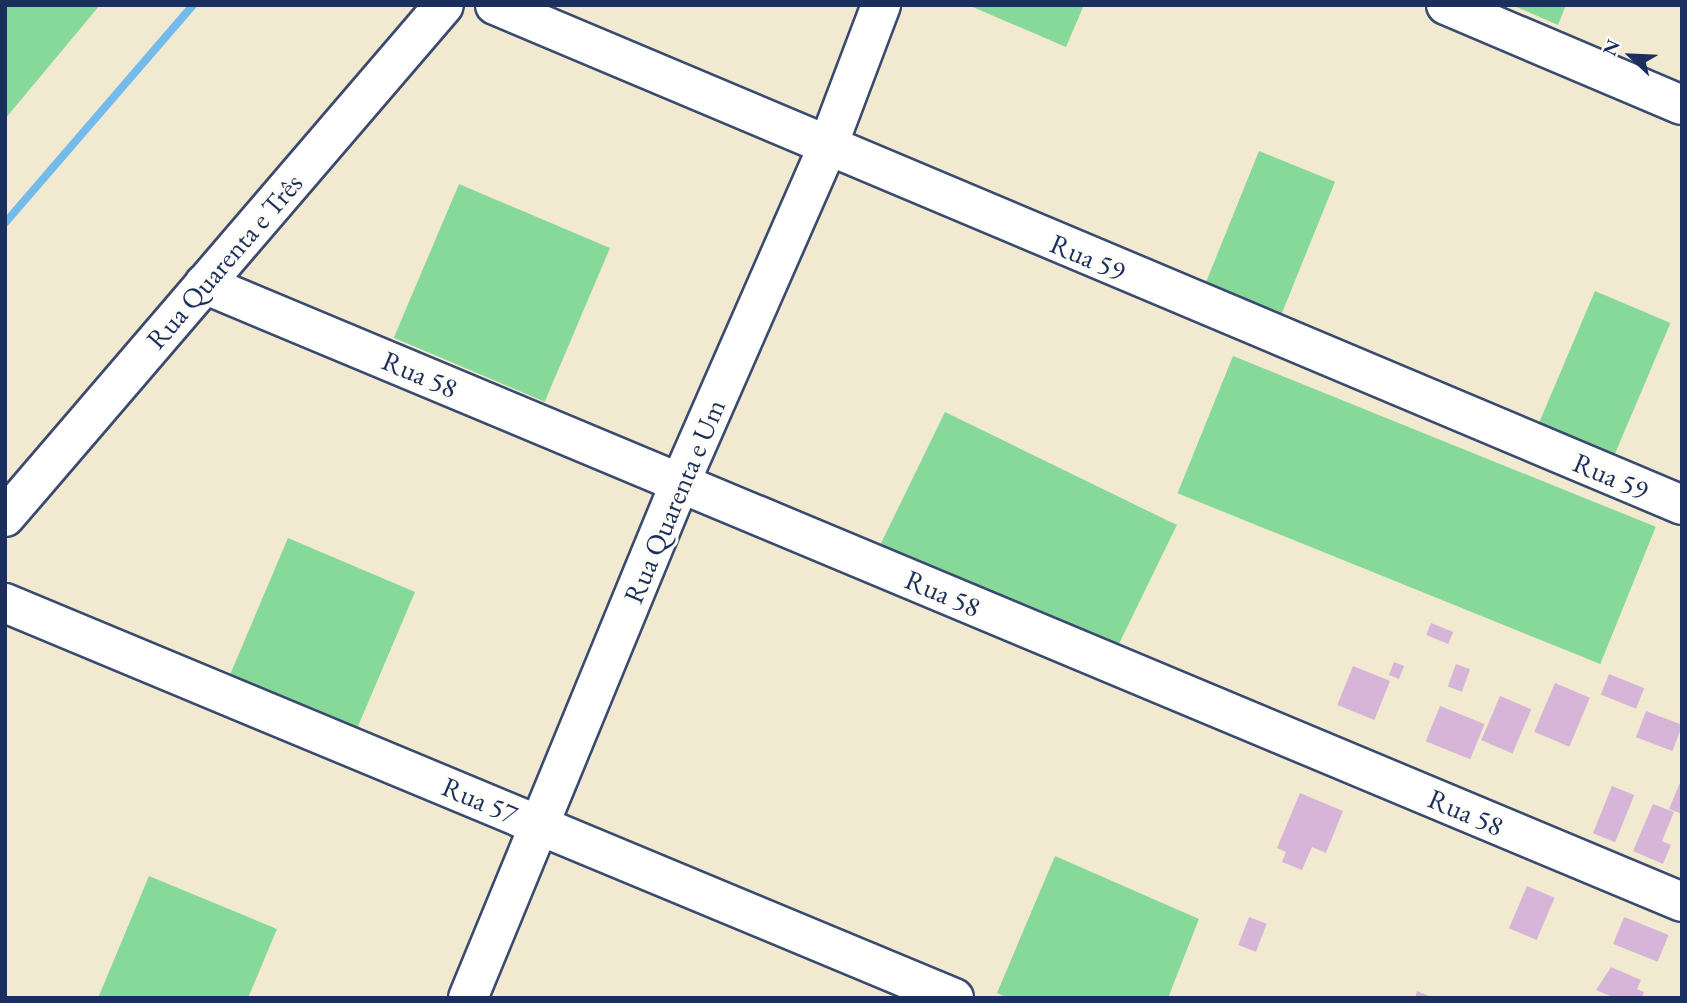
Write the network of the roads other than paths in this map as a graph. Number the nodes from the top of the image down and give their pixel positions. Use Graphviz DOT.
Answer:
graph roads {
  1 [pos="444,5"];
  2 [pos="495,5"];
  3 [pos="881,5"];
  4 [pos="1446,5"];
  5 [pos="1682,105"];
  6 [pos="827,148"];
  7 [pos="204,284"];
  8 [pos="680,483"];
  9 [pos="1682,505"];
  10 [pos="5,517"];
  11 [pos="5,603"];
  12 [pos="540,825"];
  13 [pos="1682,902"];
  14 [pos="468,998"];
  15 [pos="954,998"];
  1 -- 7 [label="street, Rua Quarenta e Três"];
  2 -- 6 [label="street, Rua 59"];
  3 -- 6 [label="street, Rua Quarenta e Um"];
  4 -- 5 [label="street"];
  6 -- 8 [label="street, Rua Quarenta e Um"];
  6 -- 9 [label="street, Rua 59"];
  7 -- 8 [label="street, Rua 58"];
  7 -- 10 [label="street, Rua Quarenta e Três"];
  8 -- 12 [label="street, Rua Quarenta e Um"];
  8 -- 13 [label="street, Rua 58"];
  11 -- 12 [label="street, Rua 57"];
  12 -- 14 [label="street, Rua Quarenta e Um"];
  12 -- 15 [label="street, Rua 57"];
}
